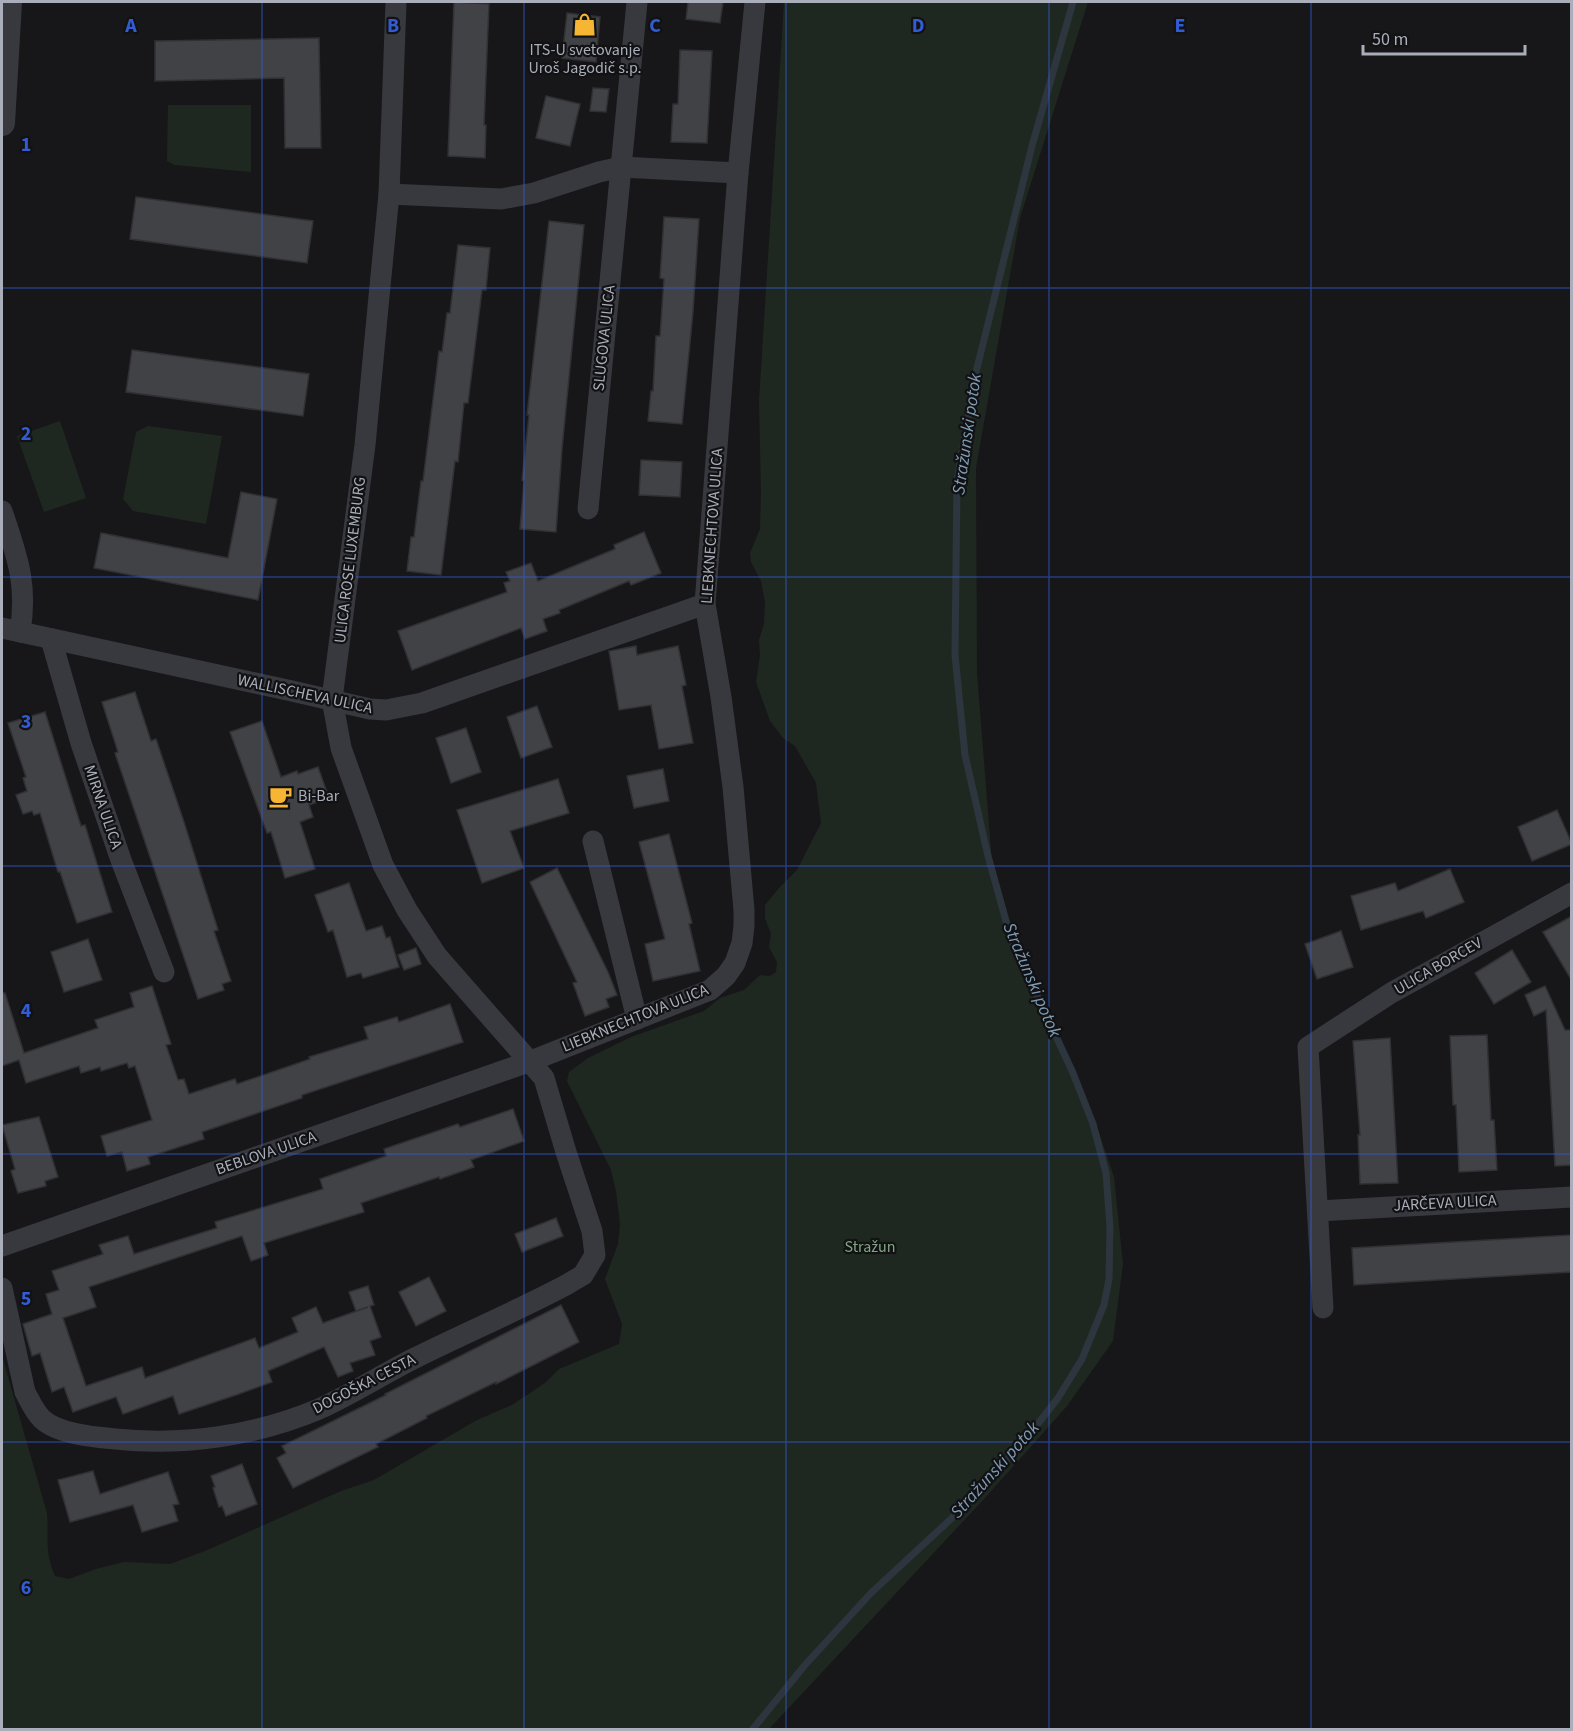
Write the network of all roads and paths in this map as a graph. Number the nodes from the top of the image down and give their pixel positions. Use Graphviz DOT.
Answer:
graph roads {
  1 [pos="9,2"];
  2 [pos="396,2"];
  3 [pos="637,2"];
  4 [pos="755,2"];
  5 [pos="2,123"];
  6 [pos="621,167"];
  7 [pos="738,172"];
  8 [pos="389,194"];
  9 [pos="588,509"];
  10 [pos="2,511"];
  11 [pos="705,604"];
  12 [pos="11,630"];
  13 [pos="51,639"];
  14 [pos="332,699"];
  15 [pos="593,841"];
  16 [pos="1572,893"];
  17 [pos="164,972"];
  18 [pos="638,1019"];
  19 [pos="531,1060"];
  20 [pos="1572,1197"];
  21 [pos="1318,1211"];
  22 [pos="2,1246"];
  23 [pos="2,1288"];
  24 [pos="1323,1308"];
  1 -- 5 [label="street"];
  2 -- 8 [label="street, ULICA ROSE LUXEMBURG"];
  3 -- 6 [label="street, SLUGOVA ULICA"];
  4 -- 7 [label="street, LIEBKNECHTOVA ULICA"];
  6 -- 7 [label="street"];
  6 -- 8 [label="street"];
  6 -- 9 [label="street, SLUGOVA ULICA"];
  7 -- 11 [label="street, LIEBKNECHTOVA ULICA"];
  8 -- 14 [label="street, ULICA ROSE LUXEMBURG"];
  10 -- 12 [label="street"];
  11 -- 14 [label="street, WALLISCHEVA ULICA"];
  11 -- 18 [label="street, LIEBKNECHTOVA ULICA"];
  12 -- 13 [label="street, WALLISCHEVA ULICA"];
  13 -- 14 [label="street, WALLISCHEVA ULICA"];
  13 -- 17 [label="street, MIRNA ULICA"];
  14 -- 19 [label="street, ULICA ROSE LUXEMBURG"];
  15 -- 18 [label="street"];
  16 -- 21 [label="street, ULICA BORCEV"];
  18 -- 19 [label="street, LIEBKNECHTOVA ULICA"];
  19 -- 22 [label="street, BEBLOVA ULICA"];
  19 -- 23 [label="street, DOGOŠKA CESTA"];
  20 -- 21 [label="street, JARČEVA ULICA"];
  21 -- 24 [label="street"];
}
